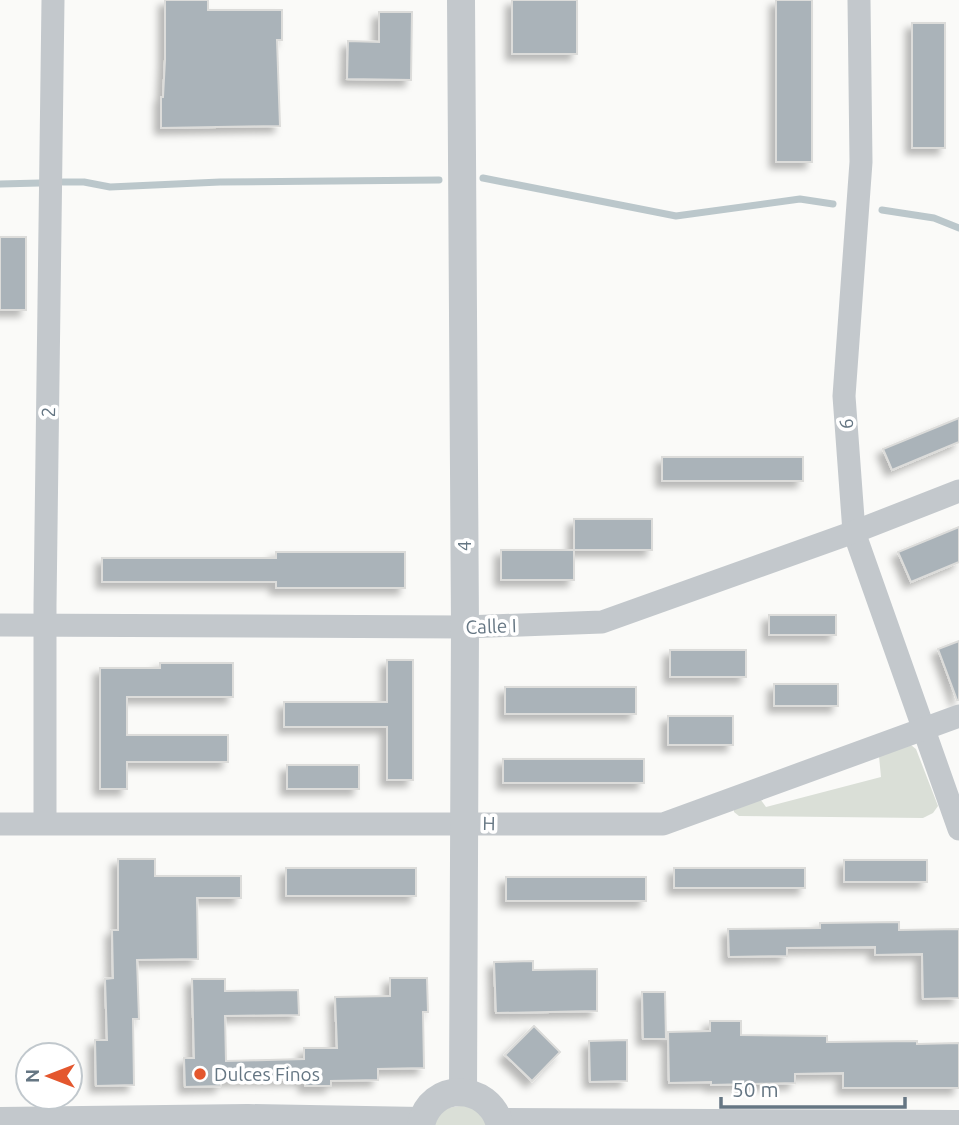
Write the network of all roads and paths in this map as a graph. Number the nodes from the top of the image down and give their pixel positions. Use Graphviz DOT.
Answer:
graph roads {
  1 [pos="53,0"];
  2 [pos="461,0"];
  3 [pos="859,0"];
  4 [pos="959,491"];
  5 [pos="853,532"];
  6 [pos="0,625"];
  7 [pos="45,625"];
  8 [pos="465,627"];
  9 [pos="959,716"];
  10 [pos="924,728"];
  11 [pos="45,823"];
  12 [pos="464,823"];
  13 [pos="0,824"];
  14 [pos="959,830"];
  15 [pos="463,1092"];
  16 [pos="0,1121"];
  17 [pos="421,1123"];
  18 [pos="500,1124"];
  19 [pos="959,1124"];
  1 -- 7 [label="street, 2"];
  2 -- 8 [label="street, 4"];
  3 -- 5 [label="street, 6"];
  4 -- 5 [label="street, Calle I"];
  5 -- 8 [label="street, Calle I"];
  5 -- 10 [label="street, 6"];
  6 -- 7 [label="street, Calle I"];
  7 -- 8 [label="street, Calle I"];
  7 -- 11 [label="street, 2"];
  8 -- 12 [label="street, 4"];
  9 -- 10 [label="street, H"];
  10 -- 12 [label="street, H"];
  10 -- 14 [label="street, 6"];
  11 -- 12 [label="street, H"];
  11 -- 13 [label="street, H"];
  12 -- 15 [label="street, 4"];
  15 -- 17 [label="street"];
  15 -- 18 [label="street"];
  16 -- 17 [label="street"];
  18 -- 19 [label="street"];
}
